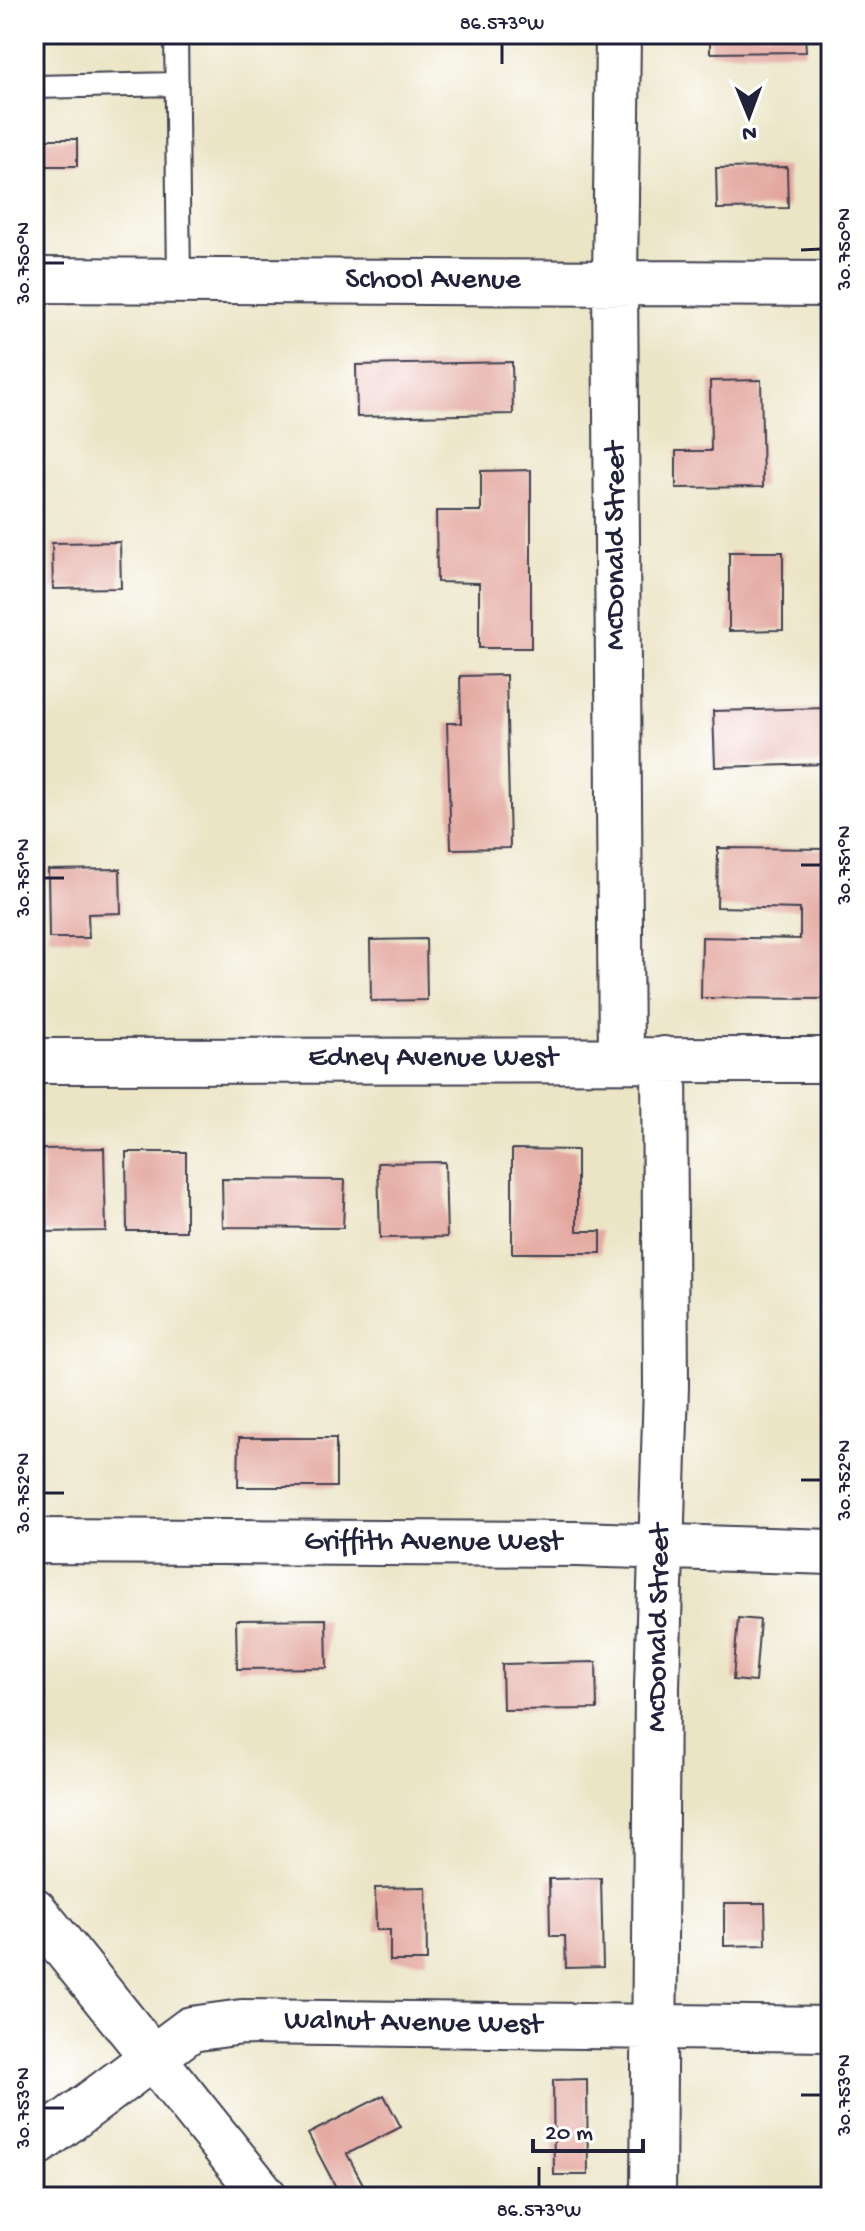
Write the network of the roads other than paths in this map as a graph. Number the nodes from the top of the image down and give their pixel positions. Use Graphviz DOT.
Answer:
graph roads {
  1 [pos="176,34"];
  2 [pos="618,34"];
  3 [pos="177,84"];
  4 [pos="34,87"];
  5 [pos="34,280"];
  6 [pos="179,280"];
  7 [pos="615,281"];
  8 [pos="831,284"];
  9 [pos="643,1059"];
  10 [pos="831,1060"];
  11 [pos="34,1061"];
  12 [pos="34,1541"];
  13 [pos="662,1547"];
  14 [pos="831,1552"];
  15 [pos="34,1910"];
  16 [pos="656,2028"];
  17 [pos="831,2029"];
  18 [pos="153,2054"];
  19 [pos="34,2146"];
  20 [pos="265,2197"];
  21 [pos="653,2197"];
  1 -- 3 [label="lane"];
  2 -- 7 [label="street, McDonald Street"];
  3 -- 4 [label="lane"];
  3 -- 6 [label="lane"];
  5 -- 6 [label="street, School Avenue"];
  6 -- 7 [label="street, School Avenue"];
  7 -- 8 [label="street, School Avenue"];
  7 -- 9 [label="street, McDonald Street"];
  9 -- 10 [label="street, Edney Avenue West"];
  9 -- 11 [label="street, Edney Avenue West"];
  9 -- 13 [label="street, McDonald Street"];
  12 -- 13 [label="street, Griffith Avenue West"];
  13 -- 14 [label="street, Griffith Avenue West"];
  13 -- 16 [label="street, McDonald Street"];
  15 -- 18 [label="street"];
  16 -- 17 [label="street, Walnut Avenue West"];
  16 -- 18 [label="street, Walnut Avenue West"];
  16 -- 21 [label="street, McDonald Street"];
  18 -- 19 [label="street, Walnut Avenue West"];
  18 -- 20 [label="street"];
}
